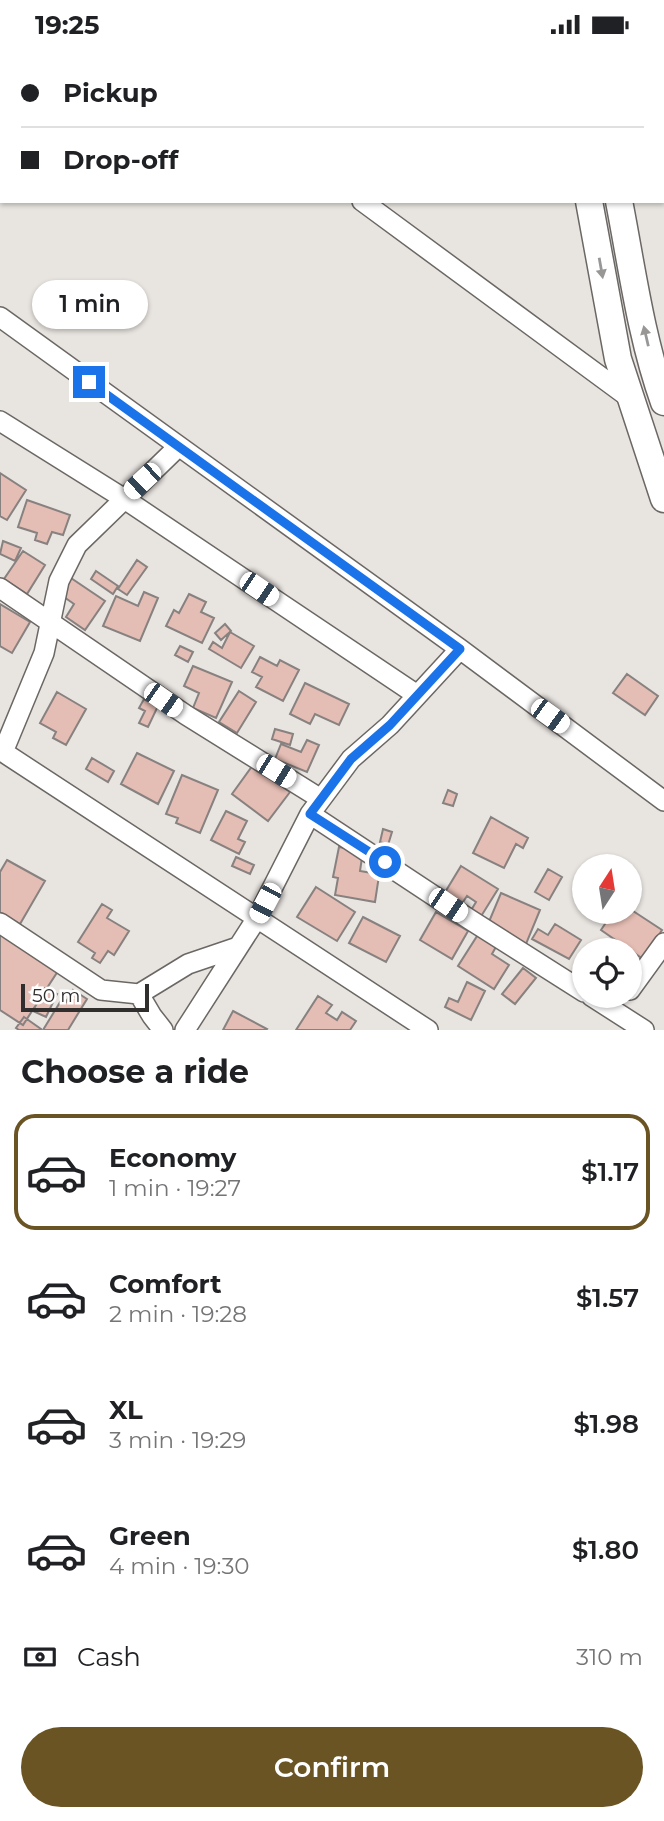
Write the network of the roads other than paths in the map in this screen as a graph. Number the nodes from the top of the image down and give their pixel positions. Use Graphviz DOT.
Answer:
graph roads {
  1 [pos="365,203"];
  2 [pos="589,203"];
  3 [pos="619,203"];
  4 [pos="0,317"];
  5 [pos="631,399"];
  6 [pos="664,402"];
  7 [pos="0,421"];
  8 [pos="178,446"];
  9 [pos="123,498"];
  10 [pos="664,499"];
  11 [pos="0,588"];
  12 [pos="50,622"];
  13 [pos="460,649"];
  14 [pos="417,695"];
  15 [pos="2,751"];
  16 [pos="664,801"];
  17 [pos="315,807"];
  18 [pos="257,918"];
  19 [pos="0,922"];
  20 [pos="664,943"];
  21 [pos="238,947"];
  22 [pos="642,973"];
  23 [pos="572,984"];
  24 [pos="139,994"];
  25 [pos="624,1008"];
  26 [pos="163,1030"];
  27 [pos="185,1030"];
  28 [pos="428,1030"];
  29 [pos="644,1030"];
  1 -- 5 [label="street"];
  2 -- 5 [label="main road, one-way"];
  6 -- 3 [label="main road, one-way"];
  4 -- 8 [label="street"];
  5 -- 10 [label="main road"];
  7 -- 9 [label="street"];
  8 -- 9 [label="street"];
  8 -- 13 [label="street"];
  9 -- 12 [label="street"];
  9 -- 14 [label="street"];
  11 -- 12 [label="street"];
  12 -- 15 [label="street"];
  12 -- 17 [label="street"];
  13 -- 14 [label="street"];
  13 -- 16 [label="street"];
  14 -- 17 [label="street"];
  15 -- 18 [label="street"];
  17 -- 18 [label="street"];
  17 -- 23 [label="street"];
  18 -- 21 [label="street"];
  18 -- 28 [label="street"];
  19 -- 24 [label="street"];
  20 -- 22 [label="street"];
  21 -- 24 [label="street"];
  21 -- 27 [label="street"];
  24 -- 26 [label="street"];
  25 -- 29 [label="street"];
}
